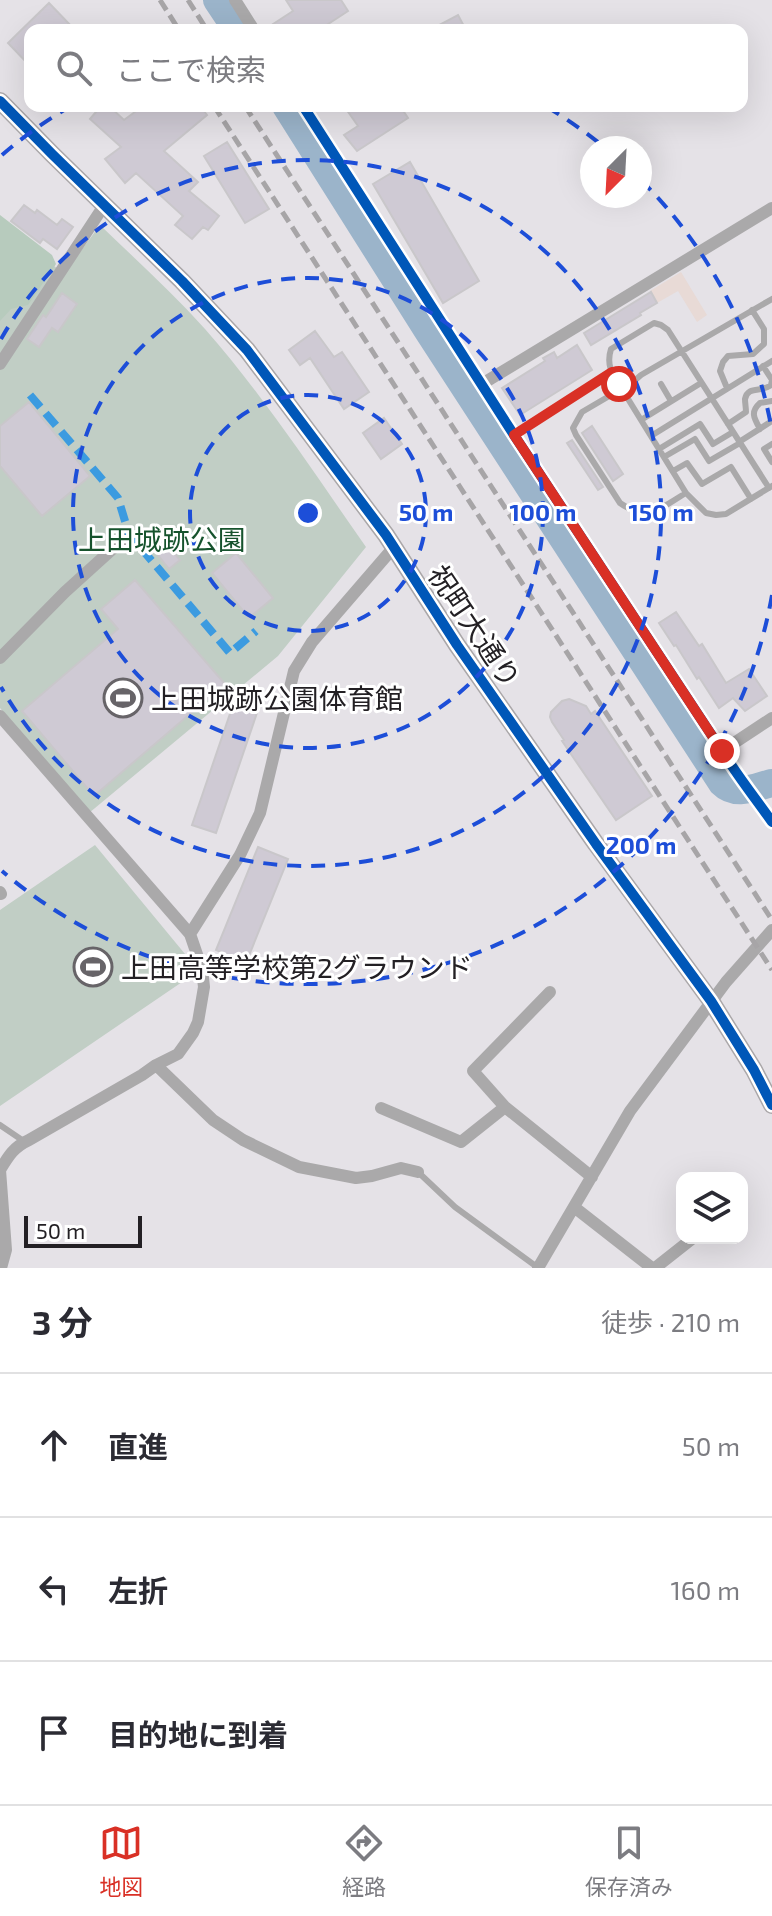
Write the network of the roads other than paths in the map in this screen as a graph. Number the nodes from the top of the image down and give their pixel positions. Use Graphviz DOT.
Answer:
graph roads {
  1 [pos="235,0"];
  2 [pos="250,24"];
  3 [pos="0,101"];
  4 [pos="307,112"];
  5 [pos="105,204"];
  6 [pos="772,208"];
  7 [pos="772,299"];
  8 [pos="752,310"];
  9 [pos="681,351"];
  10 [pos="772,362"];
  11 [pos="0,364"];
  12 [pos="763,366"];
  13 [pos="612,372"];
  14 [pos="701,383"];
  15 [pos="482,384"];
  16 [pos="661,384"];
  17 [pos="727,388"];
  18 [pos="625,394"];
  19 [pos="712,398"];
  20 [pos="671,401"];
  21 [pos="772,401"];
  22 [pos="641,420"];
  23 [pos="772,421"];
  24 [pos="728,424"];
  25 [pos="760,429"];
  26 [pos="733,432"];
  27 [pos="514,435"];
  28 [pos="651,436"];
  29 [pos="740,442"];
  30 [pos="772,444"];
  31 [pos="659,449"];
  32 [pos="664,457"];
  33 [pos="772,462"];
  34 [pos="673,471"];
  35 [pos="771,487"];
  36 [pos="686,493"];
  37 [pos="751,499"];
  38 [pos="129,534"];
  39 [pos="394,547"];
  40 [pos="0,658"];
  41 [pos="0,716"];
  42 [pos="772,718"];
  43 [pos="722,751"];
  44 [pos="772,822"];
  45 [pos="772,930"];
  46 [pos="190,934"];
  47 [pos="550,992"];
  48 [pos="711,1001"];
  49 [pos="156,1065"];
  50 [pos="772,1105"];
  51 [pos="505,1107"];
  52 [pos="381,1108"];
  53 [pos="0,1125"];
  54 [pos="25,1142"];
  55 [pos="418,1172"];
  56 [pos="592,1177"];
  57 [pos="574,1207"];
  58 [pos="685,1244"];
  59 [pos="1,1268"];
  60 [pos="538,1268"];
  61 [pos="654,1268"];
  1 -- 2 [label="street"];
  3 -- 5 [label="street, 祝町大通り"];
  4 -- 15 [label="street"];
  5 -- 11 [label="street"];
  5 -- 39 [label="street, 祝町大通り"];
  6 -- 15 [label="street"];
  7 -- 8 [label="lane"];
  8 -- 9 [label="lane"];
  8 -- 17 [label="lane"];
  9 -- 13 [label="lane"];
  9 -- 14 [label="lane"];
  9 -- 18 [label="lane"];
  10 -- 12 [label="lane"];
  12 -- 17 [label="lane"];
  12 -- 24 [label="lane"];
  13 -- 18 [label="lane"];
  13 -- 27 [label="lane"];
  14 -- 19 [label="lane"];
  14 -- 20 [label="lane"];
  15 -- 27 [label="street"];
  16 -- 20 [label="lane"];
  17 -- 19 [label="lane"];
  18 -- 22 [label="lane"];
  18 -- 36 [label="lane"];
  19 -- 24 [label="lane"];
  19 -- 28 [label="lane"];
  20 -- 22 [label="lane"];
  21 -- 25 [label="lane"];
  22 -- 28 [label="lane"];
  23 -- 25 [label="lane"];
  24 -- 26 [label="lane"];
  25 -- 29 [label="lane"];
  26 -- 29 [label="lane"];
  26 -- 31 [label="lane"];
  27 -- 43 [label="street"];
  28 -- 31 [label="lane"];
  29 -- 32 [label="lane"];
  29 -- 35 [label="lane"];
  30 -- 33 [label="lane"];
  31 -- 32 [label="lane"];
  32 -- 34 [label="lane"];
  34 -- 36 [label="lane"];
  34 -- 37 [label="lane"];
  35 -- 37 [label="lane"];
  36 -- 37 [label="lane"];
  38 -- 40 [label="street"];
  39 -- 46 [label="street"];
  39 -- 48 [label="street, 祝町大通り"];
  41 -- 46 [label="street"];
  42 -- 43 [label="street"];
  43 -- 44 [label="street"];
  45 -- 48 [label="street"];
  46 -- 49 [label="street"];
  47 -- 51 [label="street"];
  48 -- 50 [label="street, 祝町大通り"];
  48 -- 56 [label="street"];
  49 -- 54 [label="street"];
  49 -- 55 [label="street"];
  51 -- 52 [label="street"];
  51 -- 56 [label="street"];
  53 -- 54 [label="lane"];
  54 -- 59 [label="street"];
  55 -- 60 [label="lane"];
  56 -- 57 [label="street"];
  57 -- 60 [label="street"];
  57 -- 61 [label="street"];
  58 -- 61 [label="street"];
}
